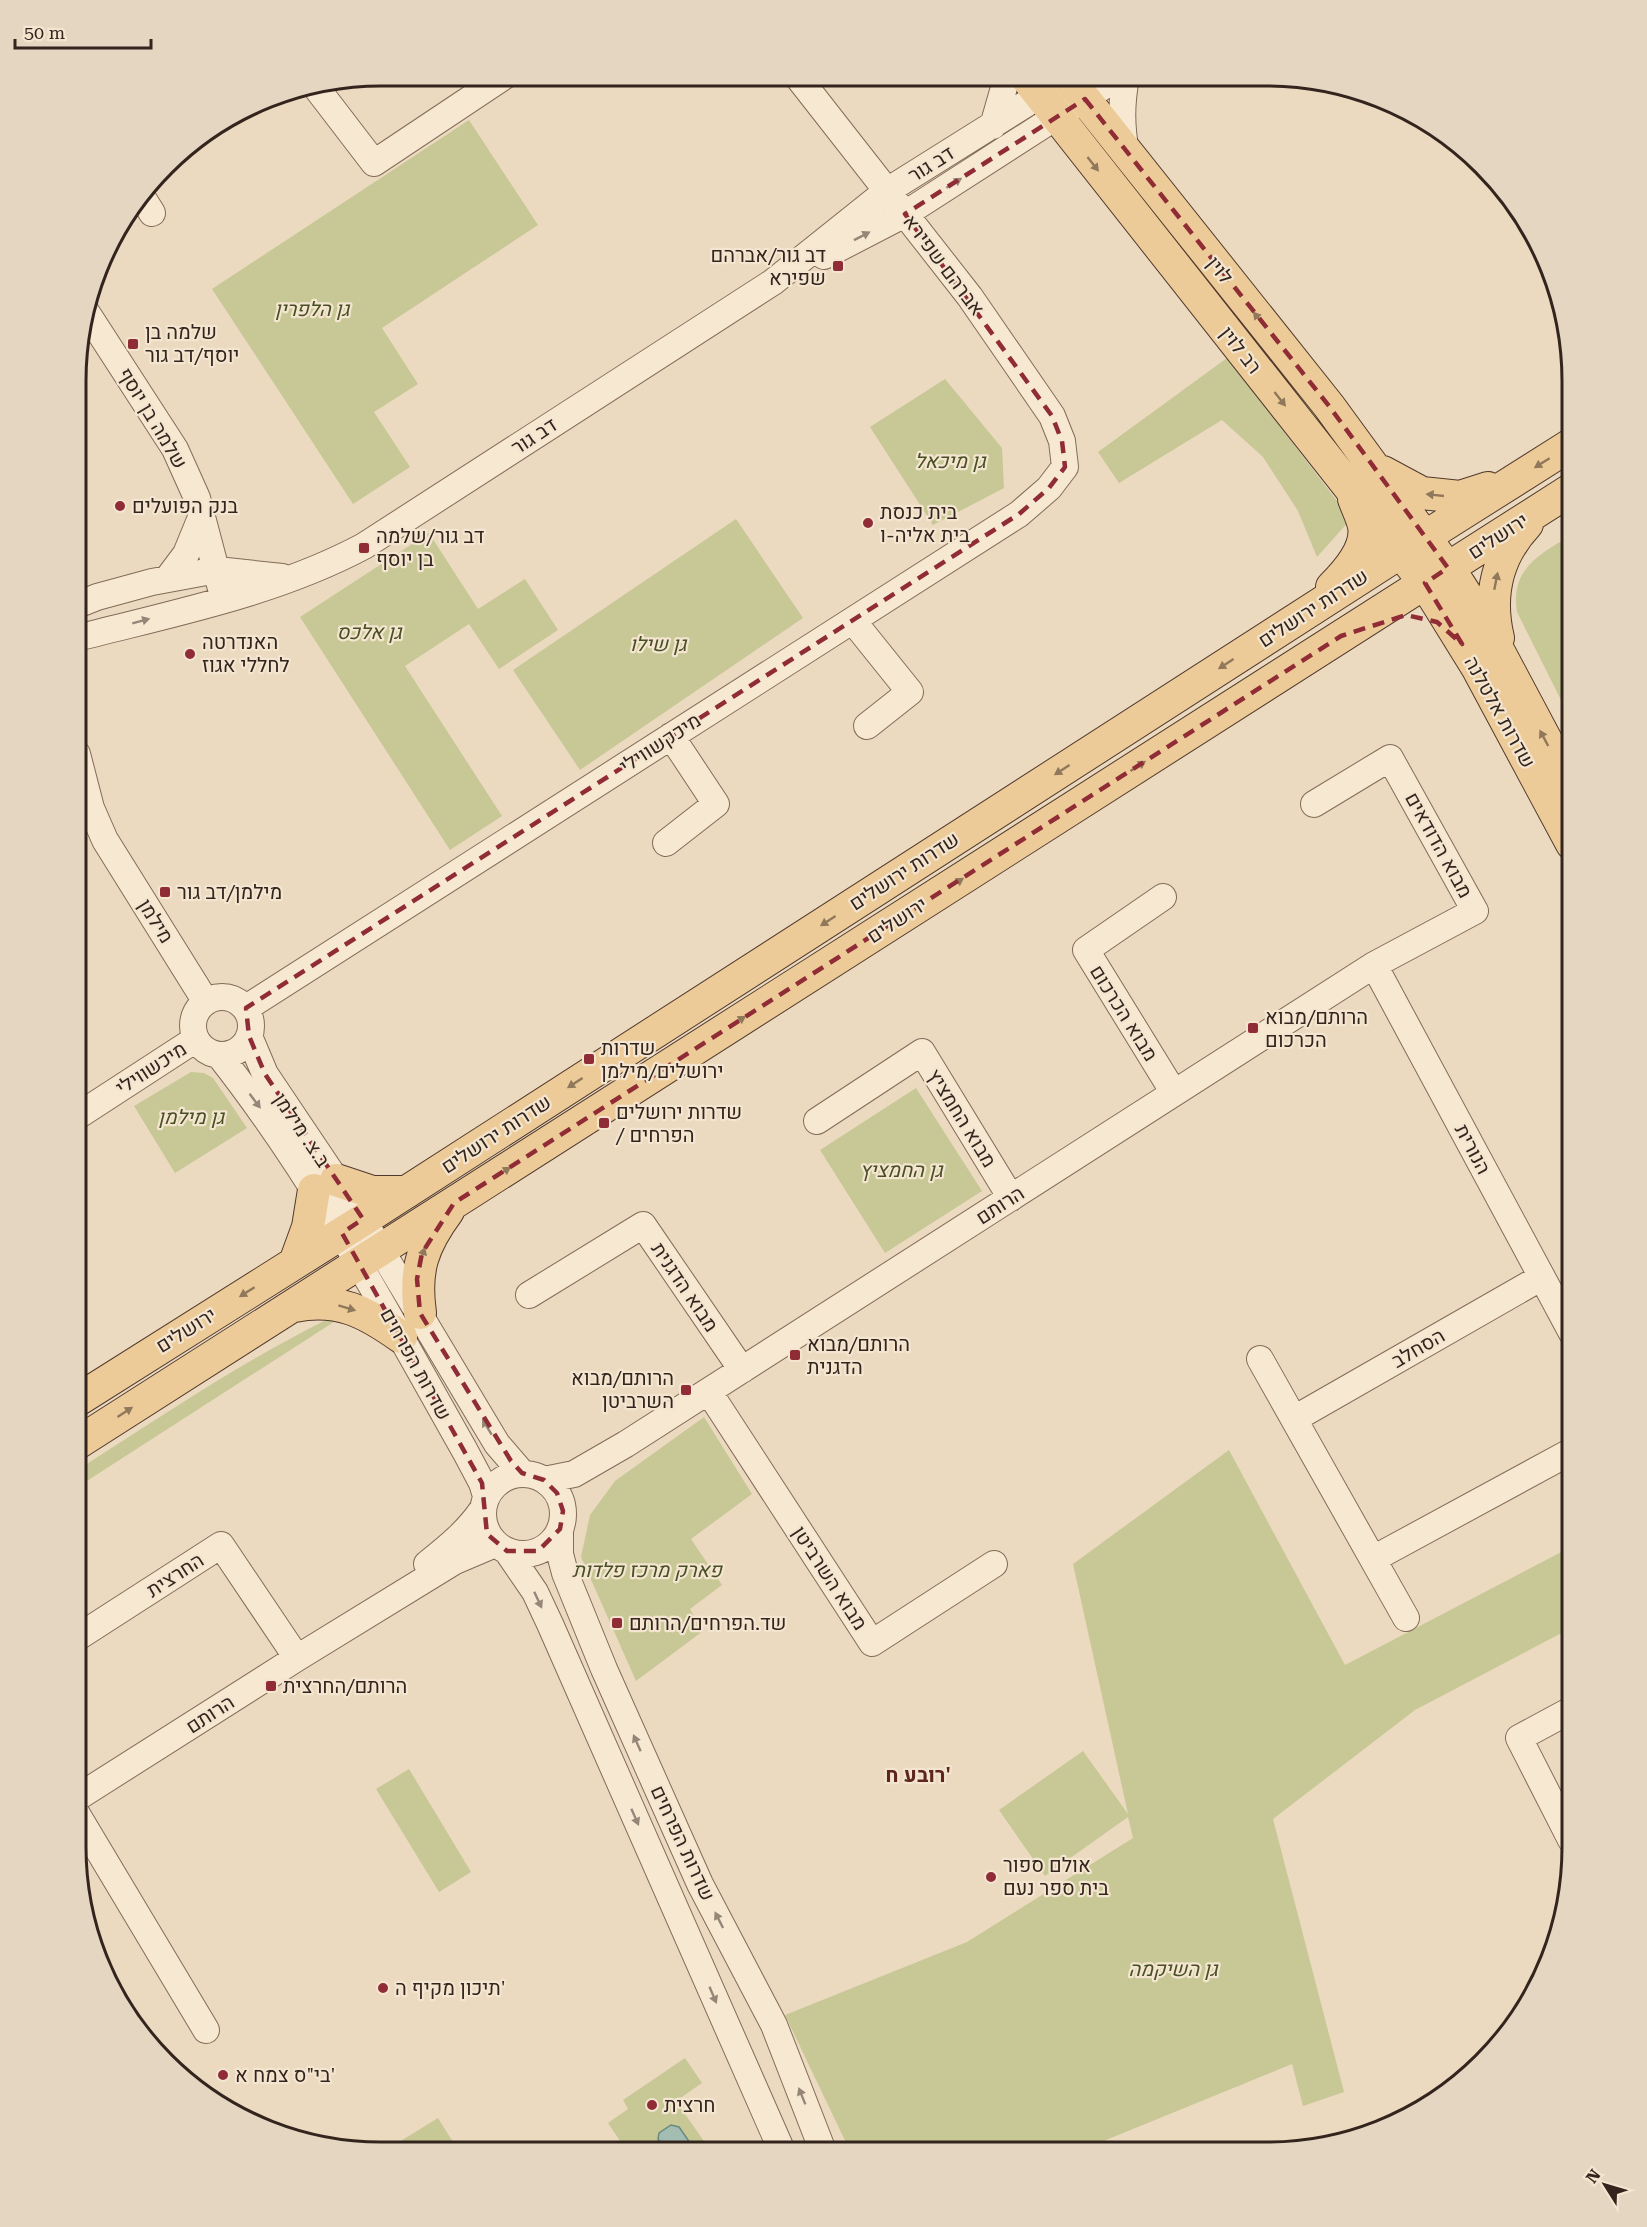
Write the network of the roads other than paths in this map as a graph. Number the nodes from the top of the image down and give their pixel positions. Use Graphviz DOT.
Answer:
graph roads {
  1 [pos="490,86"];
  2 [pos="804,86"];
  3 [pos="1004,86"];
  4 [pos="1066,86"];
  5 [pos="1074,86"];
  6 [pos="1125,86"];
  7 [pos="320,92"];
  8 [pos="1042,97"];
  9 [pos="993,126"];
  10 [pos="1126,153"];
  11 [pos="887,191"];
  12 [pos="905,214"];
  13 [pos="773,282"];
  14 [pos="92,320"];
  15 [pos="1562,450"];
  16 [pos="1372,465"];
  17 [pos="1065,467"];
  18 [pos="1512,482"];
  19 [pos="1349,487"];
  20 [pos="1562,495"];
  21 [pos="1543,507"];
  22 [pos="202,515"];
  23 [pos="1413,544"];
  24 [pos="217,570"];
  25 [pos="1436,576"];
  26 [pos="168,578"];
  27 [pos="289,578"];
  28 [pos="224,600"];
  29 [pos="86,601"];
  30 [pos="1311,610"];
  31 [pos="853,621"];
  32 [pos="1341,636"];
  33 [pos="86,639"];
  34 [pos="1462,644"];
  35 [pos="1503,660"];
  36 [pos="867,726"];
  37 [pos="671,736"];
  38 [pos="1562,770"];
  39 [pos="86,789"];
  40 [pos="1314,804"];
  41 [pos="86,820"];
  42 [pos="1562,825"];
  43 [pos="105,840"];
  44 [pos="666,843"];
  45 [pos="1163,897"];
  46 [pos="1374,965"];
  47 [pos="206,1002"];
  48 [pos="246,1008"];
  49 [pos="249,1036"];
  50 [pos="196,1039"];
  51 [pos="219,1055"];
  52 [pos="1174,1094"];
  53 [pos="86,1110"];
  54 [pos="817,1121"];
  55 [pos="325,1185"];
  56 [pos="407,1192"];
  57 [pos="1011,1198"];
  58 [pos="454,1203"];
  59 [pos="352,1226"];
  60 [pos="370,1256"];
  61 [pos="296,1260"];
  62 [pos="1542,1277"];
  63 [pos="529,1295"];
  64 [pos="290,1307"];
  65 [pos="1562,1314"];
  66 [pos="410,1325"];
  67 [pos="1260,1359"];
  68 [pos="742,1370"];
  69 [pos="709,1392"];
  70 [pos="86,1395"];
  71 [pos="1294,1419"];
  72 [pos="86,1438"];
  73 [pos="626,1444"];
  74 [pos="1562,1456"];
  75 [pos="533,1476"];
  76 [pos="484,1503"];
  77 [pos="561,1520"];
  78 [pos="501,1547"];
  79 [pos="1373,1559"];
  80 [pos="994,1564"];
  81 [pos="1406,1618"];
  82 [pos="345,1628"];
  83 [pos="86,1632"];
  84 [pos="297,1658"];
  85 [pos="1562,1715"];
  86 [pos="86,1792"];
  87 [pos="1562,1822"];
  88 [pos="86,1829"];
  89 [pos="206,2030"];
  90 [pos="778,2142"];
  91 [pos="820,2142"];
  1 -- 7 [label="street"];
  2 -- 11 [label="street, אברהם שפירא"];
  3 -- 9 [label="street"];
  4 -- 8 [label="street"];
  5 -- 10 [label="main road, לוין"];
  6 -- 10 [label="street"];
  8 -- 9 [label="street, דב גור"];
  12 -- 8 [label="street, דב גור, one-way"];
  8 -- 19 [label="main road, רב לוין, one-way"];
  9 -- 11 [label="street, דב גור"];
  16 -- 10 [label="main road, לוין, one-way"];
  11 -- 12 [label="street, אברהם שפירא"];
  11 -- 13 [label="street, דב גור"];
  13 -- 12 [label="street, דב גור, one-way"];
  12 -- 17 [label="street, אברהם שפירא"];
  13 -- 27 [label="street, דב גור"];
  14 -- 22 [label="street, שלמה בן יוסף"];
  15 -- 18 [label="main road, ירושלים, one-way"];
  18 -- 16 [label="main road, one-way"];
  16 -- 23 [label="main road, לוין"];
  17 -- 31 [label="street, מיכקשווילי"];
  18 -- 23 [label="main road, שדרות ירושלים"];
  19 -- 23 [label="main road, רב לוין"];
  19 -- 30 [label="main road"];
  20 -- 21 [label="main road, ירושלים"];
  21 -- 25 [label="main road, ירושלים"];
  35 -- 21 [label="main road, one-way"];
  22 -- 24 [label="street, שלמה בן יוסף"];
  22 -- 26 [label="street"];
  23 -- 25 [label="main road, שדרות אלטלנה"];
  23 -- 30 [label="main road, שדרות ירושלים"];
  24 -- 26 [label="street, דב גור"];
  24 -- 27 [label="street, דב גור"];
  24 -- 28 [label="street, שלמה בן יוסף"];
  25 -- 32 [label="main road, שדרות ירושלים"];
  25 -- 34 [label="main road, שדרות אלטלנה"];
  25 -- 35 [label="main road, שדרות אלטלנה"];
  26 -- 29 [label="street, דב גור"];
  27 -- 28 [label="street, דב גור"];
  33 -- 28 [label="street, דב גור, one-way"];
  30 -- 56 [label="main road, שדרות ירושלים, one-way"];
  31 -- 36 [label="street"];
  31 -- 37 [label="street, מיכקשווילי"];
  32 -- 34 [label="main road"];
  58 -- 32 [label="main road, ירושלים, one-way"];
  34 -- 42 [label="main road, שדרות אלטלנה"];
  38 -- 35 [label="main road, שדרות אלטלנה, one-way"];
  37 -- 44 [label="street"];
  37 -- 48 [label="street, מיכקשווילי"];
  39 -- 43 [label="street"];
  40 -- 46 [label="street, מבוא הדודאים"];
  41 -- 43 [label="street"];
  43 -- 47 [label="street, מילמן"];
  45 -- 52 [label="street, מבוא הכרכום"];
  46 -- 52 [label="street, הרותם"];
  46 -- 62 [label="street, הנורית"];
  47 -- 48 [label="street"];
  47 -- 50 [label="street"];
  48 -- 49 [label="street"];
  49 -- 51 [label="street"];
  49 -- 55 [label="street, ב.צ. מילמן"];
  50 -- 51 [label="street"];
  50 -- 53 [label="street, מיכשווילי"];
  51 -- 55 [label="street, ב.צ. מילמן, one-way"];
  52 -- 57 [label="street, הרותם"];
  54 -- 57 [label="street, מבוא החמציץ"];
  55 -- 56 [label="main road"];
  55 -- 59 [label="street, ב.צ. מילמן"];
  55 -- 61 [label="main road"];
  56 -- 59 [label="main road, שדרות ירושלים"];
  57 -- 68 [label="street, הרותם"];
  58 -- 60 [label="main road, שדרות ירושלים"];
  66 -- 58 [label="main road, one-way"];
  59 -- 60 [label="street, שדרות הפרחים"];
  59 -- 61 [label="main road, שדרות ירושלים"];
  60 -- 64 [label="main road, שדרות ירושלים"];
  60 -- 66 [label="street, שדרות הפרחים"];
  61 -- 70 [label="main road, ירושלים, one-way"];
  62 -- 65 [label="street, הנורית"];
  62 -- 71 [label="street, הסחלב"];
  63 -- 68 [label="street, מבוא הדגנית"];
  64 -- 66 [label="main road, one-way"];
  72 -- 64 [label="main road, שדרות ירושלים, one-way"];
  75 -- 66 [label="street, שדרות הפרחים, one-way"];
  66 -- 76 [label="street, שדרות הפרחים"];
  67 -- 71 [label="street"];
  68 -- 69 [label="street, הרותם"];
  69 -- 73 [label="street, הרותם"];
  69 -- 80 [label="street, מבוא השרביטן"];
  71 -- 79 [label="street"];
  73 -- 75 [label="street, הרותם"];
  73 -- 77 [label="street, הרותם"];
  74 -- 79 [label="street"];
  75 -- 76 [label="street"];
  75 -- 77 [label="street"];
  76 -- 78 [label="street"];
  76 -- 82 [label="street, הרותם"];
  77 -- 78 [label="street"];
  91 -- 77 [label="street, שדרות הפרחים, one-way"];
  78 -- 82 [label="street, הרותם"];
  78 -- 90 [label="street, שדרות הפרחים, one-way"];
  79 -- 81 [label="street"];
  82 -- 84 [label="street, הרותם"];
  83 -- 84 [label="street, החרצית"];
  84 -- 86 [label="street, הרותם"];
  85 -- 87 [label="street"];
  88 -- 89 [label="street"];
}
